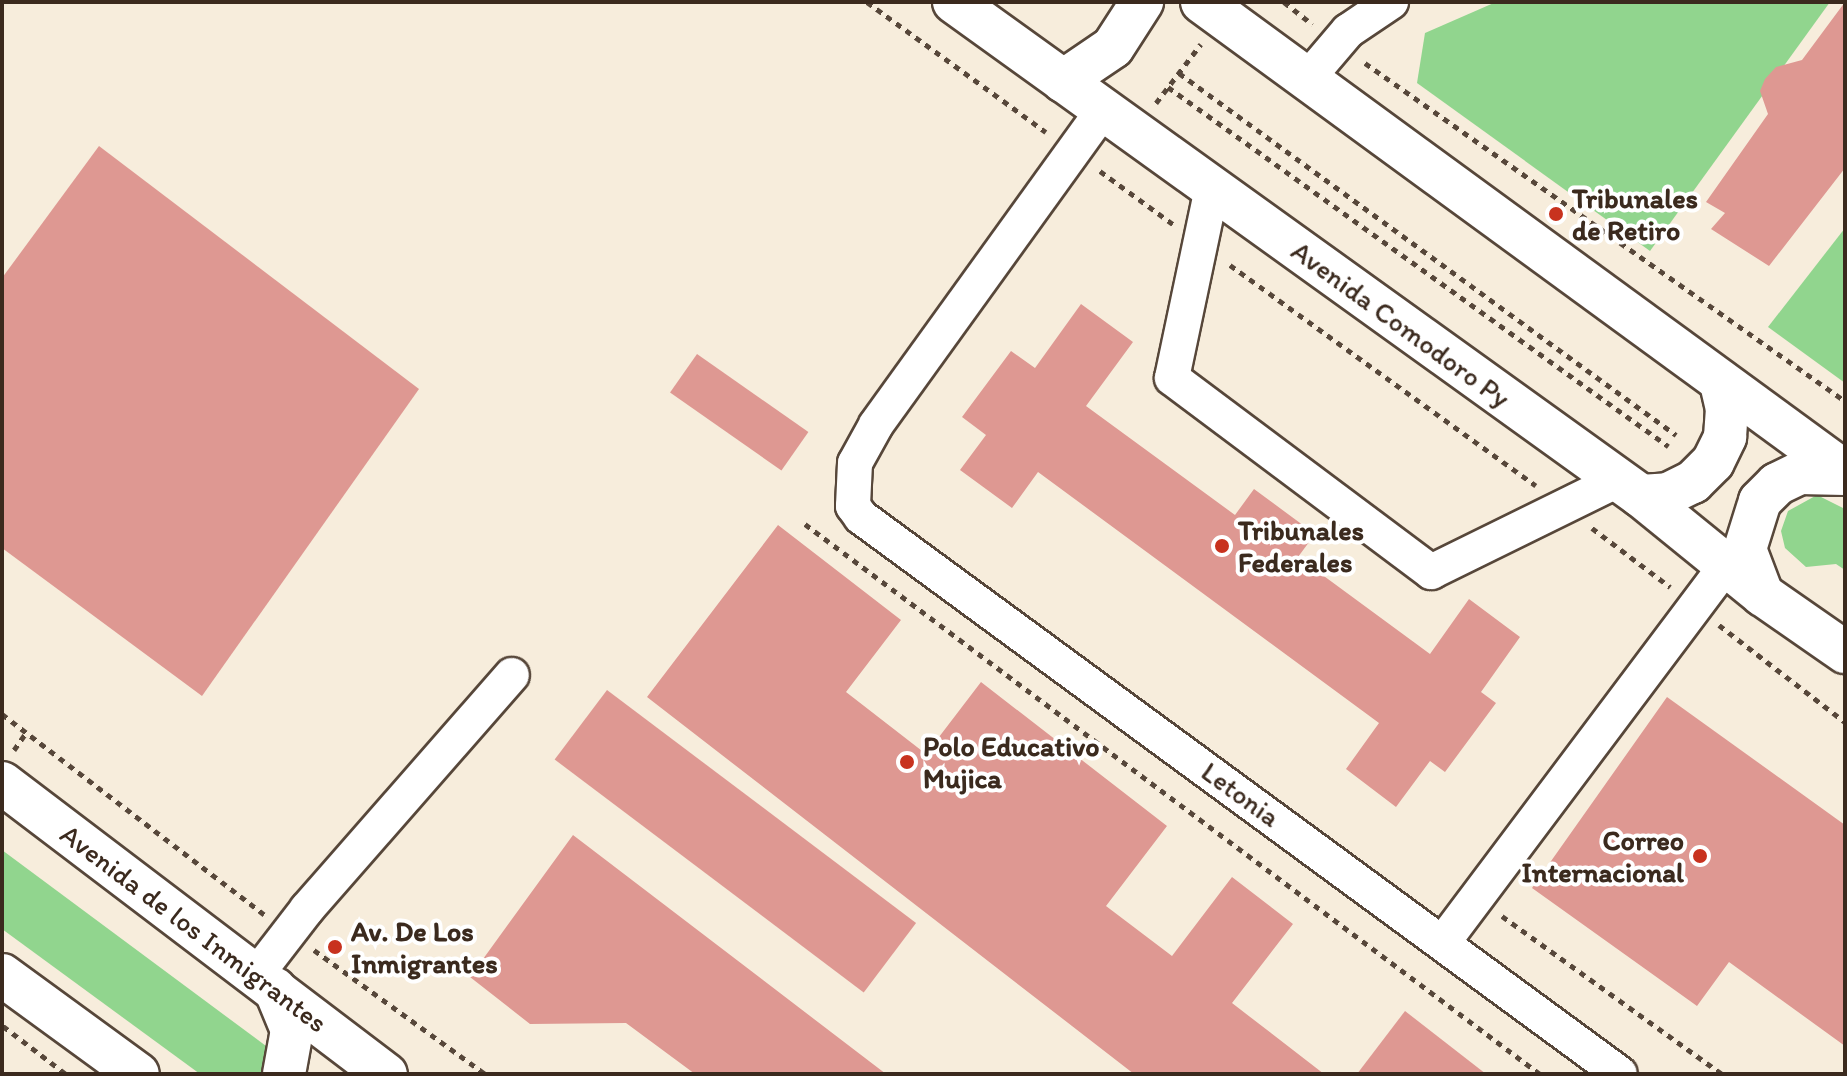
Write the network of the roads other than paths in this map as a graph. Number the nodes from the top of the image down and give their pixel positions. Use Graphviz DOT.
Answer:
graph roads {
  1 [pos="954,2"];
  2 [pos="1142,2"];
  3 [pos="1394,3"];
  4 [pos="1211,9"];
  5 [pos="1308,78"];
  6 [pos="1063,81"];
  7 [pos="1119,121"];
  8 [pos="1212,188"];
  9 [pos="1721,382"];
  10 [pos="1845,473"];
  11 [pos="1630,488"];
  12 [pos="1727,564"];
  13 [pos="1763,595"];
  14 [pos="1839,649"];
  15 [pos="512,675"];
  16 [pos="2,783"];
  17 [pos="1444,941"];
  18 [pos="2,975"];
  19 [pos="266,981"];
  20 [pos="138,1074"];
  21 [pos="284,1074"];
  22 [pos="386,1074"];
  23 [pos="1620,1074"];
  1 -- 6 [label="main road, Avenida Comodoro Py"];
  2 -- 6 [label="main road"];
  3 -- 5 [label="street"];
  4 -- 5 [label="main road"];
  5 -- 9 [label="main road"];
  6 -- 7 [label="main road, Avenida Comodoro Py"];
  7 -- 8 [label="main road, Avenida Comodoro Py"];
  7 -- 17 [label="street, Letonia"];
  8 -- 11 [label="main road, Avenida Comodoro Py"];
  8 -- 11 [label="street"];
  9 -- 10 [label="main road"];
  9 -- 11 [label="main road"];
  10 -- 13 [label="main road"];
  11 -- 12 [label="main road, Avenida Comodoro Py"];
  12 -- 13 [label="main road, Avenida Comodoro Py"];
  12 -- 17 [label="street"];
  13 -- 14 [label="main road, Avenida Comodoro Py"];
  15 -- 19 [label="street"];
  16 -- 19 [label="main road, Avenida de los Inmigrantes"];
  17 -- 23 [label="street, Letonia"];
  18 -- 20 [label="main road"];
  19 -- 21 [label="main road"];
  19 -- 22 [label="main road, Avenida de los Inmigrantes"];
}
